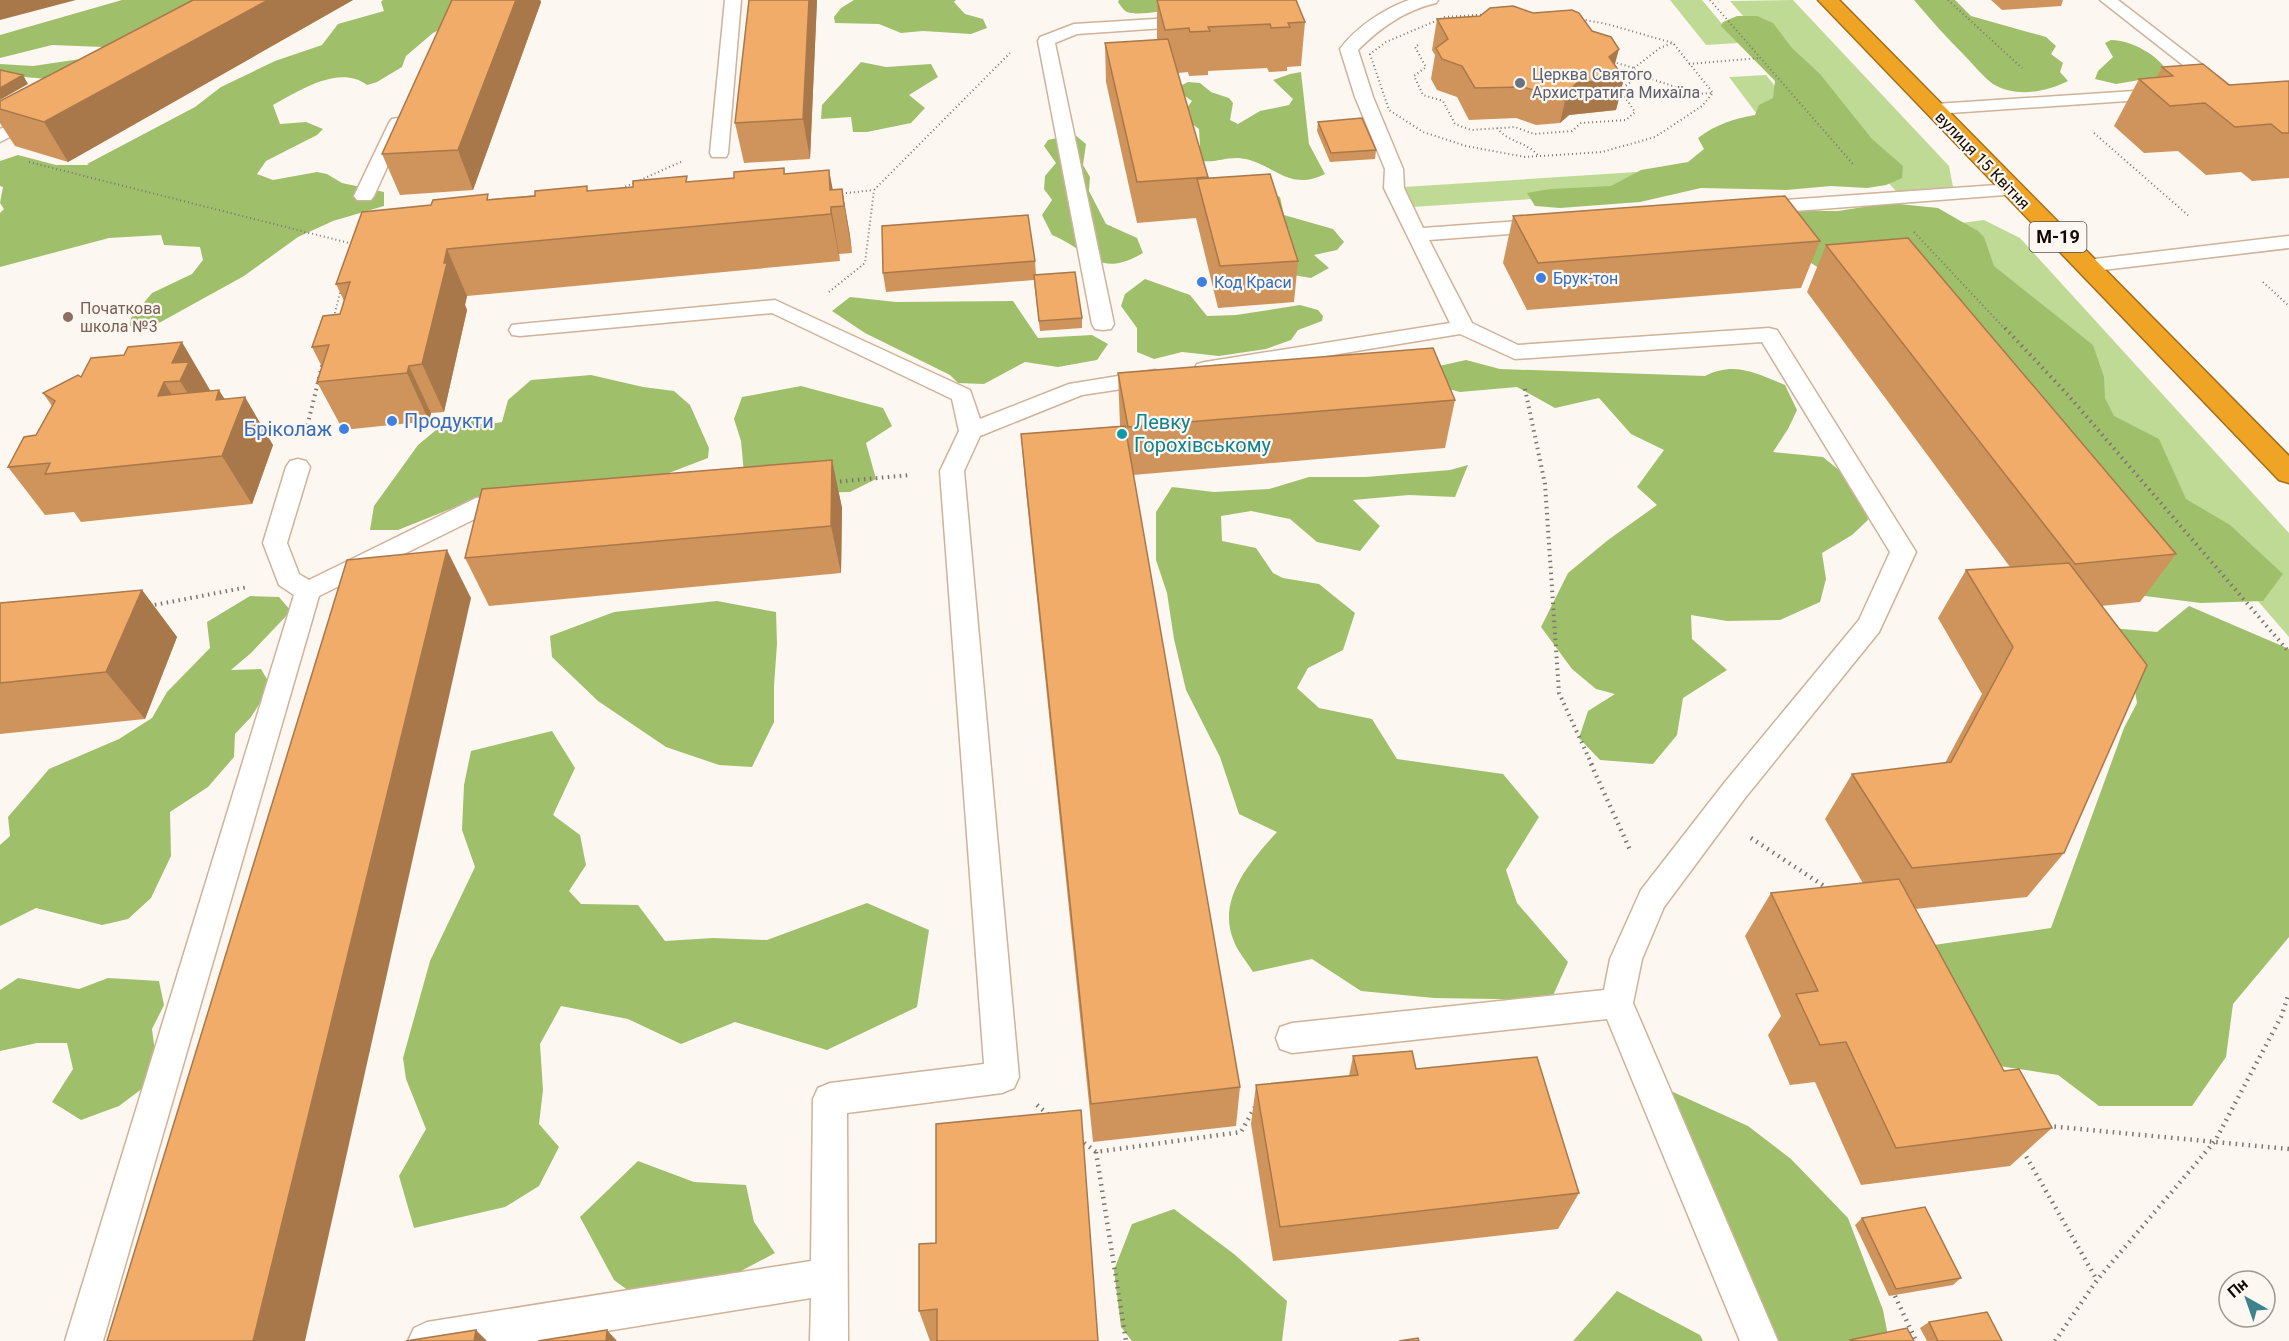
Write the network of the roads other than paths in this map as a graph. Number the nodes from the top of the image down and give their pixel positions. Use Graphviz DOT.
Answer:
graph roads {
  1 [pos="733,0"];
  2 [pos="1223,0"];
  3 [pos="1430,0"];
  4 [pos="1828,0"];
  5 [pos="2108,0"];
  6 [pos="2201,91"];
  7 [pos="2177,93"];
  8 [pos="53,107"];
  9 [pos="405,109"];
  10 [pos="1935,109"];
  11 [pos="0,136"];
  12 [pos="719,149"];
  13 [pos="2011,190"];
  14 [pos="364,196"];
  15 [pos="1727,210"];
  16 [pos="1572,223"];
  17 [pos="1416,236"];
  18 [pos="2289,242"];
  19 [pos="2086,266"];
  20 [pos="1103,324"];
  21 [pos="1463,327"];
  22 [pos="520,330"];
  23 [pos="971,431"];
  24 [pos="298,467"];
  25 [pos="2289,473"];
  26 [pos="543,501"];
  27 [pos="298,585"];
  28 [pos="1617,1003"];
  29 [pos="1292,1038"];
  30 [pos="829,1277"];
  31 [pos="84,1341"];
  32 [pos="427,1341"];
  33 [pos="830,1341"];
  34 [pos="1759,1341"];
  1 -- 12 [label="lane"];
  2 -- 20 [label="lane"];
  3 -- 17 [label="lane"];
  4 -- 10 [label="highway, вулиця 15 Квітня / М-19"];
  5 -- 6 [label="lane"];
  7 -- 10 [label="lane"];
  8 -- 11 [label="lane"];
  9 -- 14 [label="lane"];
  10 -- 13 [label="highway, вулиця 15 Квітня / М-19"];
  13 -- 15 [label="lane"];
  13 -- 19 [label="highway, вулиця 15 Квітня / М-19"];
  16 -- 17 [label="lane"];
  17 -- 21 [label="lane"];
  18 -- 19 [label="lane"];
  19 -- 25 [label="highway, вулиця 15 Квітня / М-19"];
  21 -- 23 [label="lane"];
  21 -- 28 [label="lane"];
  22 -- 23 [label="lane"];
  23 -- 30 [label="lane"];
  24 -- 27 [label="lane"];
  26 -- 27 [label="lane"];
  27 -- 31 [label="lane"];
  28 -- 29 [label="lane"];
  28 -- 34 [label="lane"];
  30 -- 32 [label="lane"];
  30 -- 33 [label="lane"];
}
